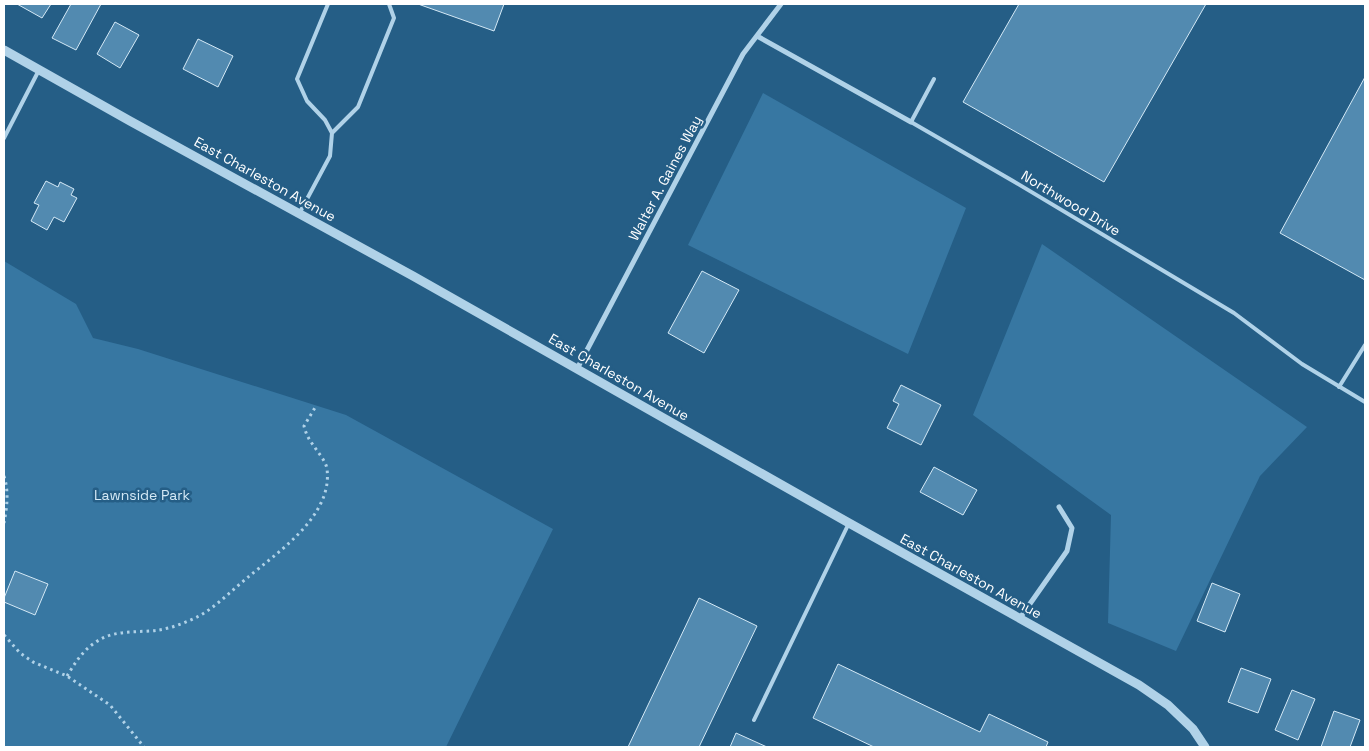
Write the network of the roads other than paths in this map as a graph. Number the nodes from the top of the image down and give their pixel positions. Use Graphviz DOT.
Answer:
graph roads {
  1 [pos="328,4"];
  2 [pos="388,4"];
  3 [pos="781,4"];
  4 [pos="757,36"];
  5 [pos="4,50"];
  6 [pos="38,70"];
  7 [pos="934,78"];
  8 [pos="911,122"];
  9 [pos="332,133"];
  10 [pos="4,138"];
  11 [pos="299,214"];
  12 [pos="1365,345"];
  13 [pos="577,369"];
  14 [pos="1339,387"];
  15 [pos="1365,402"];
  16 [pos="1060,507"];
  17 [pos="849,523"];
  18 [pos="1020,618"];
  19 [pos="754,720"];
  20 [pos="1205,747"];
  1 -- 9 [label="lane"];
  2 -- 9 [label="lane"];
  3 -- 4 [label="street, Walter A. Gaines Way"];
  4 -- 8 [label="street, Northwood Drive"];
  4 -- 13 [label="street, Walter A. Gaines Way"];
  5 -- 6 [label="street, East Charleston Avenue"];
  6 -- 10 [label="lane"];
  6 -- 11 [label="street, East Charleston Avenue"];
  7 -- 8 [label="lane"];
  8 -- 14 [label="lane, Northwood Drive"];
  9 -- 11 [label="lane"];
  11 -- 13 [label="street, East Charleston Avenue"];
  12 -- 14 [label="lane"];
  13 -- 17 [label="street, East Charleston Avenue"];
  14 -- 15 [label="lane, Northwood Drive"];
  16 -- 18 [label="street"];
  17 -- 18 [label="street, East Charleston Avenue"];
  17 -- 19 [label="lane"];
  18 -- 20 [label="street, East Charleston Avenue"];
}
